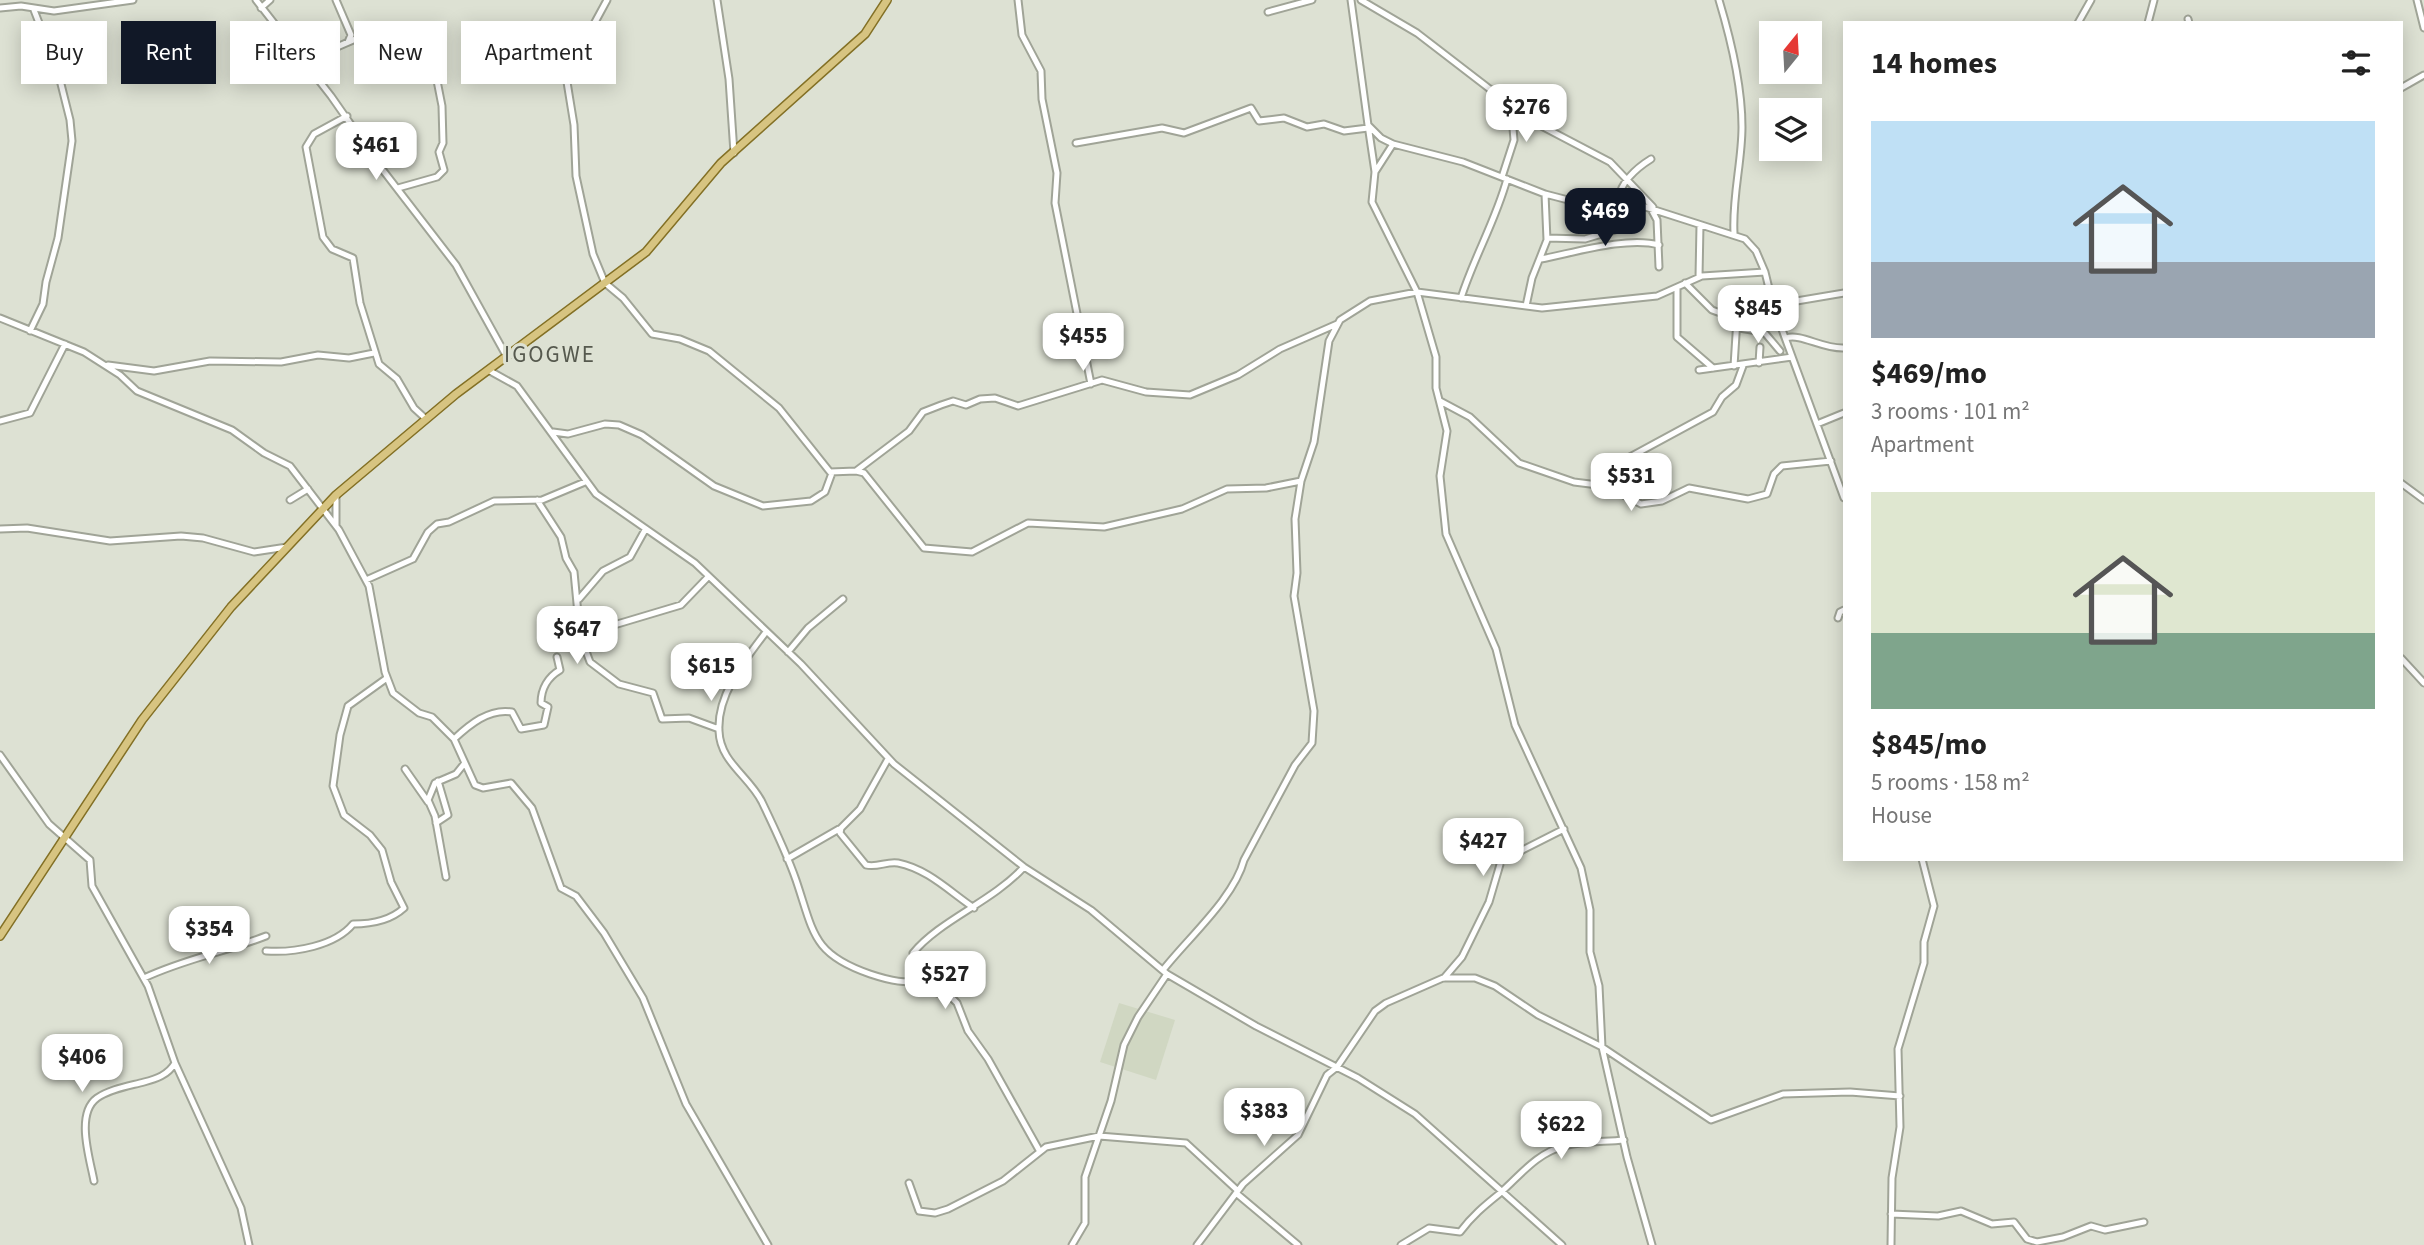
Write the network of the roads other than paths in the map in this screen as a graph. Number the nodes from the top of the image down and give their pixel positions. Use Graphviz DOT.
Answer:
graph roads {
  1 [pos="132,0"];
  2 [pos="256,0"];
  3 [pos="271,0"];
  4 [pos="336,0"];
  5 [pos="607,0"];
  6 [pos="717,0"];
  7 [pos="887,0"];
  8 [pos="1018,0"];
  9 [pos="1312,0"];
  10 [pos="1351,0"];
  11 [pos="1361,0"];
  12 [pos="1719,0"];
  13 [pos="2091,0"];
  14 [pos="2154,0"];
  15 [pos="2417,0"];
  16 [pos="0,8"];
  17 [pos="261,8"];
  18 [pos="34,10"];
  19 [pos="1268,12"];
  20 [pos="271,21"];
  21 [pos="2079,21"];
  22 [pos="2149,21"];
  23 [pos="2424,28"];
  24 [pos="348,42"];
  25 [pos="340,46"];
  26 [pos="2424,75"];
  27 [pos="320,84"];
  28 [pos="2403,87"];
  29 [pos="1511,105"];
  30 [pos="347,116"];
  31 [pos="1368,126"];
  32 [pos="1076,143"];
  33 [pos="1393,144"];
  34 [pos="734,154"];
  35 [pos="1651,159"];
  36 [pos="1375,172"];
  37 [pos="1505,178"];
  38 [pos="1628,180"];
  39 [pos="398,188"];
  40 [pos="1545,194"];
  41 [pos="1619,194"];
  42 [pos="1607,202"];
  43 [pos="1624,202"];
  44 [pos="1652,208"];
  45 [pos="1700,225"];
  46 [pos="1734,233"];
  47 [pos="1547,238"];
  48 [pos="1658,245"];
  49 [pos="1541,259"];
  50 [pos="1659,267"];
  51 [pos="1765,272"];
  52 [pos="1699,277"];
  53 [pos="605,283"];
  54 [pos="1685,283"];
  55 [pos="1677,288"];
  56 [pos="1843,291"];
  57 [pos="1417,292"];
  58 [pos="1461,298"];
  59 [pos="1773,305"];
  60 [pos="1526,306"];
  61 [pos="0,318"];
  62 [pos="1337,324"];
  63 [pos="1739,328"];
  64 [pos="30,331"];
  65 [pos="1786,339"];
  66 [pos="65,344"];
  67 [pos="1760,347"];
  68 [pos="1843,348"];
  69 [pos="1780,351"];
  70 [pos="374,353"];
  71 [pos="508,357"];
  72 [pos="1792,357"];
  73 [pos="1776,360"];
  74 [pos="1759,363"];
  75 [pos="103,365"];
  76 [pos="1734,366"];
  77 [pos="1743,366"];
  78 [pos="1713,368"];
  79 [pos="1699,370"];
  80 [pos="490,371"];
  81 [pos="1091,384"];
  82 [pos="1440,401"];
  83 [pos="1843,413"];
  84 [pos="426,419"];
  85 [pos="0,421"];
  86 [pos="1817,424"];
  87 [pos="553,432"];
  88 [pos="1830,461"];
  89 [pos="855,471"];
  90 [pos="832,473"];
  91 [pos="1301,481"];
  92 [pos="585,482"];
  93 [pos="2403,484"];
  94 [pos="1606,486"];
  95 [pos="308,489"];
  96 [pos="336,495"];
  97 [pos="1843,495"];
  98 [pos="290,500"];
  99 [pos="537,500"];
  100 [pos="2424,500"];
  101 [pos="323,510"];
  102 [pos="335,526"];
  103 [pos="0,529"];
  104 [pos="645,530"];
  105 [pos="290,547"];
  106 [pos="708,577"];
  107 [pos="366,580"];
  108 [pos="579,599"];
  109 [pos="843,599"];
  110 [pos="1843,610"];
  111 [pos="1838,618"];
  112 [pos="580,630"];
  113 [pos="766,632"];
  114 [pos="788,652"];
  115 [pos="557,657"];
  116 [pos="2403,660"];
  117 [pos="387,678"];
  118 [pos="2424,683"];
  119 [pos="719,729"];
  120 [pos="454,739"];
  121 [pos="0,755"];
  122 [pos="888,759"];
  123 [pos="464,764"];
  124 [pos="405,769"];
  125 [pos="438,781"];
  126 [pos="428,802"];
  127 [pos="436,823"];
  128 [pos="841,828"];
  129 [pos="1564,829"];
  130 [pos="63,838"];
  131 [pos="788,859"];
  132 [pos="1923,861"];
  133 [pos="1024,866"];
  134 [pos="446,877"];
  135 [pos="974,908"];
  136 [pos="0,936"];
  137 [pos="266,936"];
  138 [pos="266,951"];
  139 [pos="1165,972"];
  140 [pos="144,978"];
  141 [pos="1443,978"];
  142 [pos="927,980"];
  143 [pos="1602,1047"];
  144 [pos="175,1063"];
  145 [pos="1337,1067"];
  146 [pos="1900,1096"];
  147 [pos="1098,1136"];
  148 [pos="1624,1140"];
  149 [pos="1039,1150"];
  150 [pos="94,1181"];
  151 [pos="909,1183"];
  152 [pos="1237,1191"];
  153 [pos="1500,1193"];
  154 [pos="1891,1214"];
  155 [pos="2144,1222"];
  156 [pos="248,1245"];
  157 [pos="768,1245"];
  158 [pos="1072,1245"];
  159 [pos="1197,1245"];
  160 [pos="1298,1245"];
  161 [pos="1401,1245"];
  162 [pos="1562,1245"];
  163 [pos="1652,1245"];
  164 [pos="1891,1245"];
  1 -- 18 [label="street"];
  2 -- 17 [label="street"];
  3 -- 17 [label="street"];
  4 -- 24 [label="street"];
  5 -- 53 [label="street"];
  6 -- 34 [label="street"];
  7 -- 34 [label="main road"];
  8 -- 81 [label="street"];
  9 -- 19 [label="street"];
  10 -- 31 [label="street"];
  11 -- 29 [label="street"];
  12 -- 46 [label="street"];
  13 -- 21 [label="street"];
  14 -- 22 [label="street"];
  15 -- 23 [label="street"];
  16 -- 18 [label="street"];
  17 -- 20 [label="street"];
  18 -- 64 [label="street"];
  24 -- 25 [label="street"];
  24 -- 39 [label="street"];
  26 -- 28 [label="street"];
  27 -- 30 [label="street"];
  29 -- 37 [label="street"];
  29 -- 38 [label="street"];
  30 -- 39 [label="street"];
  30 -- 70 [label="street"];
  31 -- 32 [label="street"];
  31 -- 33 [label="street"];
  31 -- 36 [label="street"];
  33 -- 36 [label="street"];
  33 -- 37 [label="street"];
  34 -- 53 [label="main road"];
  35 -- 38 [label="street"];
  36 -- 57 [label="street"];
  37 -- 40 [label="street"];
  37 -- 58 [label="street"];
  38 -- 41 [label="street"];
  38 -- 44 [label="street"];
  39 -- 71 [label="street"];
  40 -- 42 [label="street"];
  40 -- 47 [label="street"];
  41 -- 42 [label="street"];
  41 -- 43 [label="street"];
  42 -- 43 [label="street"];
  43 -- 44 [label="street"];
  43 -- 47 [label="street"];
  44 -- 45 [label="street"];
  44 -- 48 [label="street"];
  45 -- 46 [label="street"];
  45 -- 52 [label="street"];
  46 -- 51 [label="street"];
  47 -- 49 [label="street"];
  48 -- 49 [label="street"];
  48 -- 50 [label="street"];
  49 -- 60 [label="street"];
  51 -- 52 [label="street"];
  51 -- 59 [label="street"];
  52 -- 54 [label="street"];
  53 -- 71 [label="main road"];
  53 -- 90 [label="street"];
  54 -- 55 [label="street"];
  54 -- 63 [label="street"];
  55 -- 60 [label="street"];
  55 -- 78 [label="street"];
  56 -- 59 [label="street"];
  57 -- 58 [label="street"];
  57 -- 62 [label="street"];
  57 -- 82 [label="street"];
  58 -- 60 [label="street"];
  59 -- 65 [label="street"];
  61 -- 64 [label="street"];
  62 -- 81 [label="street"];
  62 -- 91 [label="street"];
  63 -- 69 [label="street"];
  63 -- 76 [label="street"];
  64 -- 66 [label="street"];
  65 -- 68 [label="street"];
  65 -- 69 [label="street"];
  65 -- 72 [label="street"];
  66 -- 75 [label="street"];
  66 -- 85 [label="street"];
  67 -- 74 [label="street"];
  69 -- 73 [label="street"];
  70 -- 75 [label="street"];
  70 -- 84 [label="street"];
  71 -- 80 [label="main road"];
  72 -- 73 [label="street"];
  72 -- 86 [label="street"];
  73 -- 74 [label="street"];
  74 -- 77 [label="street"];
  75 -- 95 [label="street"];
  76 -- 77 [label="street"];
  76 -- 78 [label="street"];
  77 -- 94 [label="street"];
  78 -- 79 [label="street"];
  80 -- 84 [label="main road"];
  80 -- 87 [label="street"];
  81 -- 89 [label="street"];
  82 -- 94 [label="street"];
  82 -- 129 [label="street"];
  83 -- 86 [label="street"];
  84 -- 96 [label="main road"];
  86 -- 88 [label="street"];
  87 -- 90 [label="street"];
  87 -- 92 [label="street"];
  88 -- 94 [label="street"];
  88 -- 97 [label="street"];
  89 -- 90 [label="street"];
  89 -- 91 [label="street"];
  91 -- 139 [label="street"];
  92 -- 99 [label="street"];
  92 -- 104 [label="street"];
  93 -- 100 [label="street"];
  95 -- 98 [label="street"];
  95 -- 101 [label="street"];
  96 -- 101 [label="main road"];
  96 -- 102 [label="street"];
  99 -- 107 [label="street"];
  99 -- 108 [label="street"];
  101 -- 102 [label="street"];
  101 -- 105 [label="main road"];
  102 -- 107 [label="street"];
  103 -- 105 [label="street"];
  104 -- 106 [label="street"];
  104 -- 108 [label="street"];
  105 -- 130 [label="main road"];
  106 -- 112 [label="street"];
  106 -- 113 [label="street"];
  107 -- 117 [label="street"];
  108 -- 112 [label="street"];
  109 -- 114 [label="street"];
  110 -- 111 [label="street"];
  112 -- 119 [label="street"];
  113 -- 114 [label="street"];
  113 -- 119 [label="street"];
  114 -- 122 [label="street"];
  115 -- 120 [label="street"];
  116 -- 118 [label="street"];
  117 -- 120 [label="street"];
  117 -- 138 [label="street"];
  119 -- 131 [label="street"];
  120 -- 123 [label="street"];
  121 -- 130 [label="street"];
  122 -- 128 [label="street"];
  122 -- 133 [label="street"];
  123 -- 125 [label="street"];
  123 -- 157 [label="street"];
  124 -- 126 [label="street"];
  125 -- 126 [label="street"];
  125 -- 127 [label="street"];
  126 -- 127 [label="street"];
  127 -- 134 [label="street"];
  128 -- 131 [label="street"];
  128 -- 135 [label="street"];
  129 -- 141 [label="street"];
  129 -- 143 [label="street"];
  130 -- 136 [label="main road"];
  130 -- 140 [label="street"];
  131 -- 142 [label="street"];
  132 -- 146 [label="street"];
  133 -- 135 [label="street"];
  133 -- 139 [label="street"];
  135 -- 142 [label="street"];
  137 -- 140 [label="street"];
  139 -- 145 [label="street"];
  139 -- 147 [label="street"];
  140 -- 144 [label="street"];
  141 -- 143 [label="street"];
  141 -- 145 [label="street"];
  142 -- 149 [label="street"];
  143 -- 146 [label="street"];
  143 -- 148 [label="street"];
  144 -- 150 [label="street"];
  144 -- 156 [label="street"];
  145 -- 152 [label="street"];
  145 -- 153 [label="street"];
  146 -- 154 [label="street"];
  147 -- 149 [label="street"];
  147 -- 152 [label="street"];
  147 -- 158 [label="street"];
  148 -- 153 [label="street"];
  148 -- 163 [label="street"];
  149 -- 151 [label="street"];
  152 -- 159 [label="street"];
  152 -- 160 [label="street"];
  153 -- 161 [label="street"];
  153 -- 162 [label="street"];
  154 -- 155 [label="street"];
  154 -- 164 [label="street"];
}
